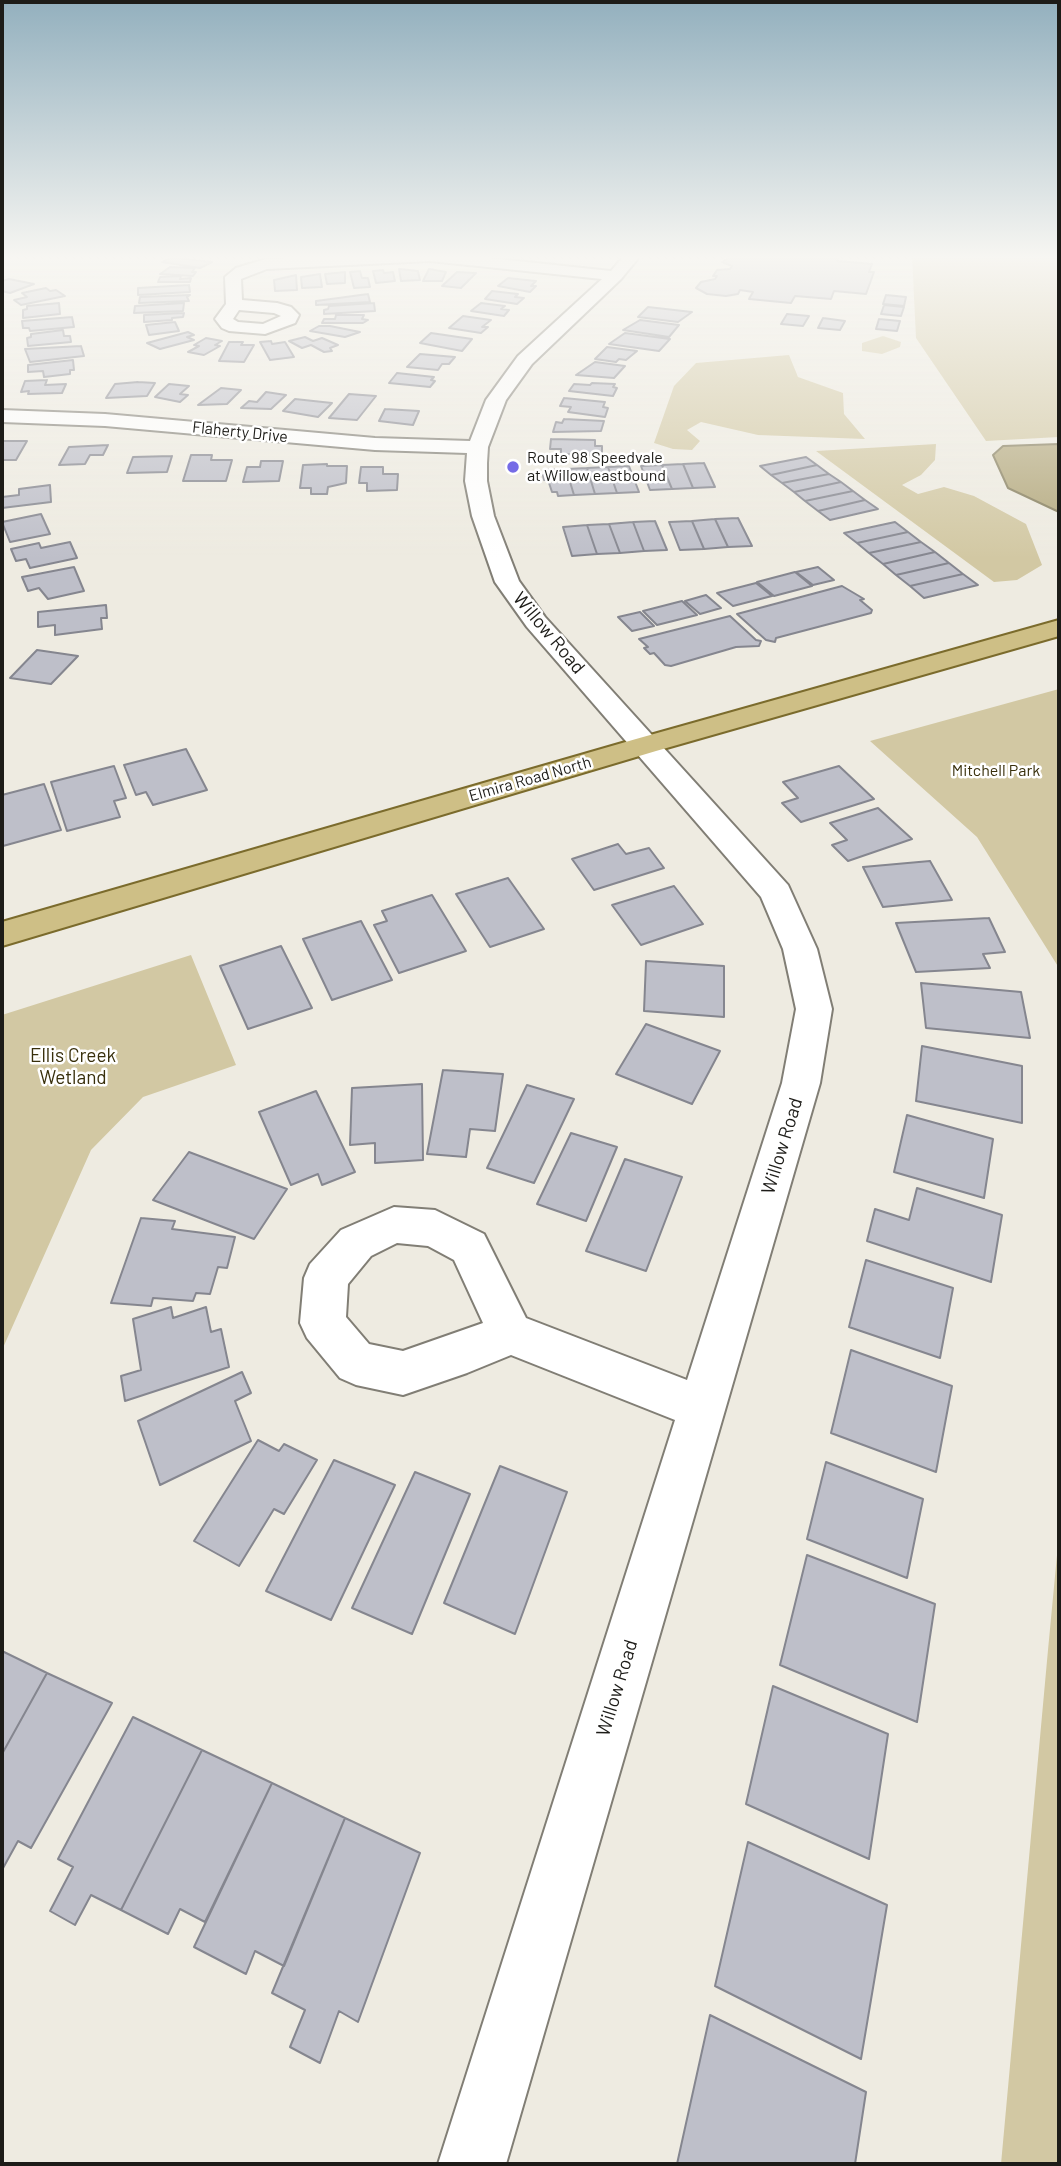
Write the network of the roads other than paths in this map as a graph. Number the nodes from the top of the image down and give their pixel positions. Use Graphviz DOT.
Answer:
graph roads {
  1 [pos="528,357"];
  2 [pos="2,416"];
  3 [pos="478,447"];
  4 [pos="1059,628"];
  5 [pos="646,745"];
  6 [pos="2,934"];
  7 [pos="510,1333"];
  8 [pos="702,1408"];
  9 [pos="472,2164"];
  1 -- 3 [label="street, Willow Road"];
  2 -- 3 [label="street, Flaherty Drive"];
  3 -- 5 [label="street, Willow Road"];
  4 -- 5 [label="main road, Elmira Road North"];
  5 -- 6 [label="main road, Elmira Road North"];
  5 -- 8 [label="street, Willow Road"];
  7 -- 8 [label="street"];
  8 -- 9 [label="street, Willow Road"];
}
